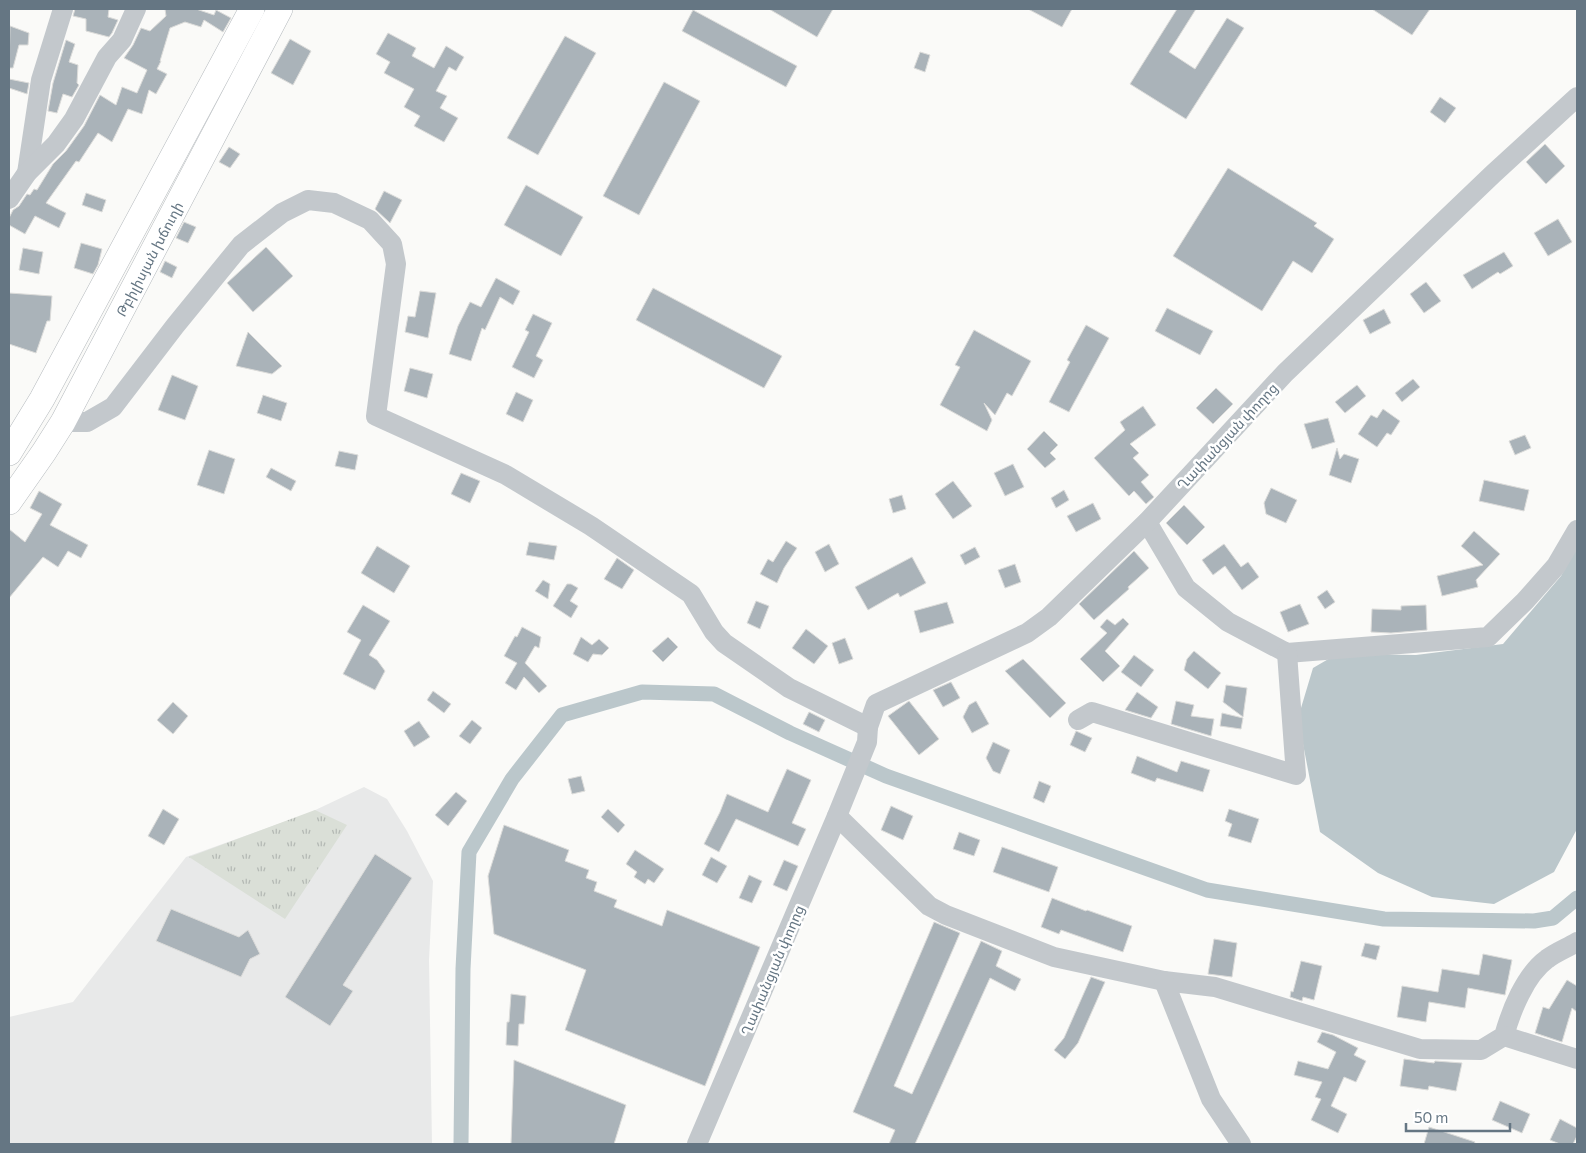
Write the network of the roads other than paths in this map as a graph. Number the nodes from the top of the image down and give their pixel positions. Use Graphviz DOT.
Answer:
graph roads {
  1 [pos="63,9"];
  2 [pos="136,9"];
  3 [pos="252,9"];
  4 [pos="280,9"];
  5 [pos="1577,97"];
  6 [pos="27,173"];
  7 [pos="9,199"];
  8 [pos="62,422"];
  9 [pos="9,453"];
  10 [pos="9,502"];
  11 [pos="1147,522"];
  12 [pos="1577,530"];
  13 [pos="1287,652"];
  14 [pos="1078,720"];
  15 [pos="868,735"];
  16 [pos="838,816"];
  17 [pos="1577,942"];
  18 [pos="1164,981"];
  19 [pos="1504,1036"];
  20 [pos="1577,1058"];
  21 [pos="697,1144"];
  22 [pos="1241,1144"];
  1 -- 6 [label="street"];
  2 -- 6 [label="street"];
  3 -- 9 [label="main road, Թբիլիսյան խճուղի"];
  4 -- 8 [label="main road, Թբիլիսյան խճուղի"];
  5 -- 11 [label="street, Ղափանցյան փողոց"];
  6 -- 7 [label="street"];
  8 -- 10 [label="main road, Թբիլիսյան խճուղի"];
  8 -- 15 [label="street"];
  11 -- 13 [label="street"];
  11 -- 15 [label="street, Ղափանցյան փողոց"];
  12 -- 13 [label="street"];
  13 -- 14 [label="street"];
  15 -- 16 [label="street, Ղափանցյան փողոց"];
  16 -- 18 [label="street"];
  16 -- 21 [label="street, Ղափանցյան փողոց"];
  17 -- 19 [label="street"];
  18 -- 19 [label="street"];
  18 -- 22 [label="street"];
  19 -- 20 [label="street"];
}
